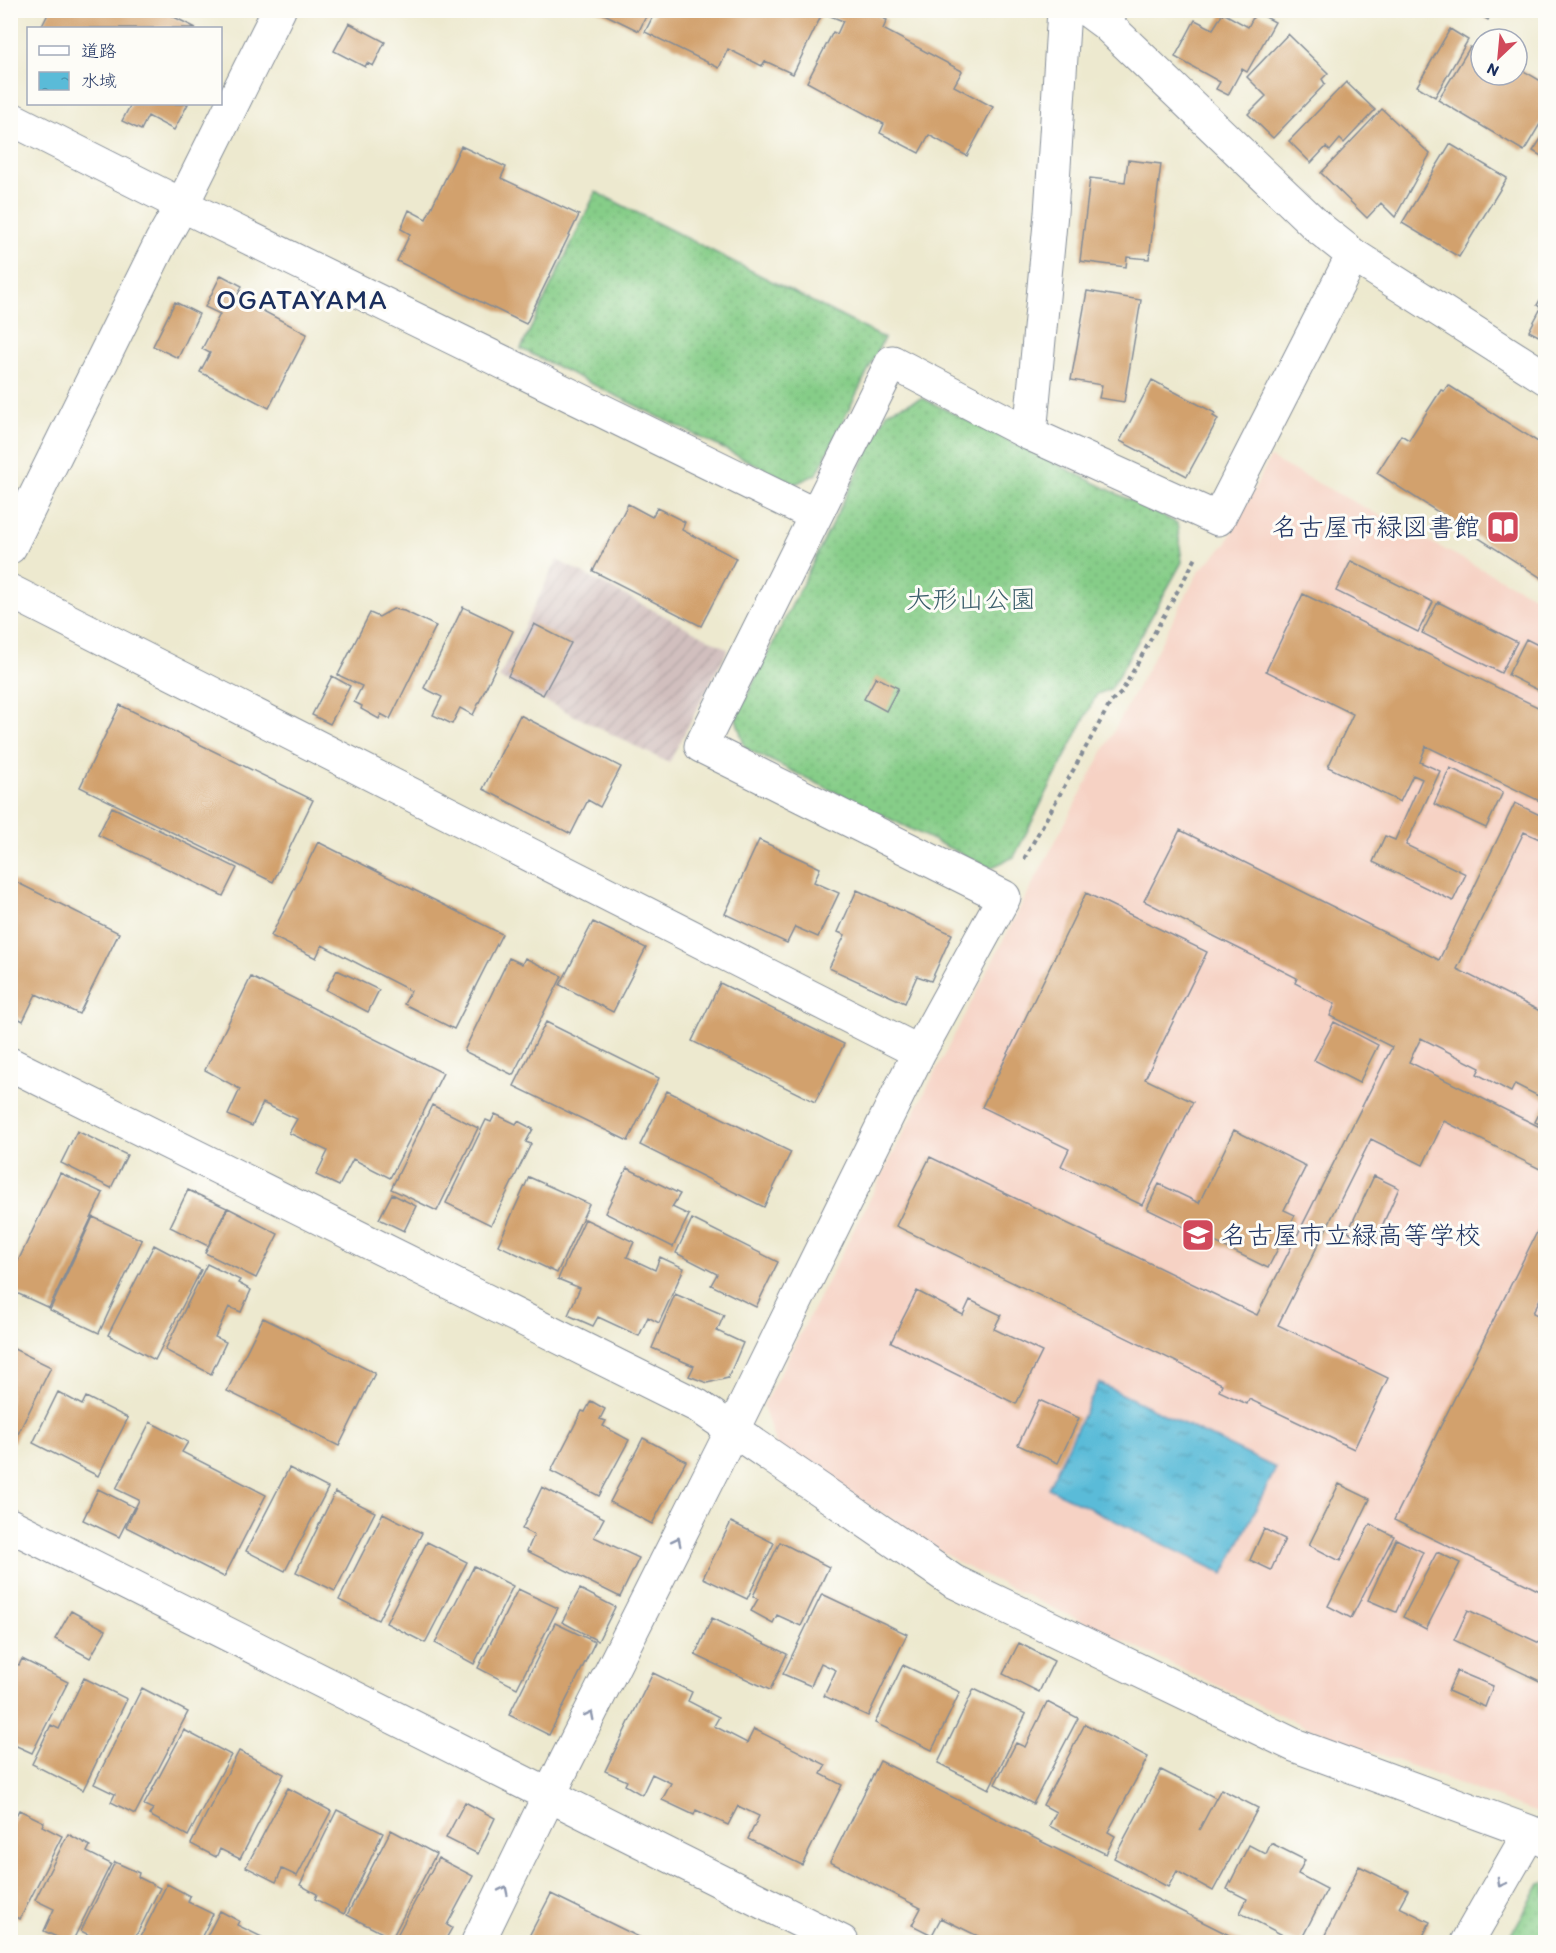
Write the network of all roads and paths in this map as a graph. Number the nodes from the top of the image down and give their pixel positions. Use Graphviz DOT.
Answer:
graph roads {
  1 [pos="279,10"];
  2 [pos="1064,10"];
  3 [pos="1107,15"];
  4 [pos="10,118"];
  5 [pos="182,205"];
  6 [pos="1353,255"];
  7 [pos="1545,378"];
  8 [pos="1030,434"];
  9 [pos="815,515"];
  10 [pos="1203,546"];
  11 [pos="10,547"];
  12 [pos="10,591"];
  13 [pos="1004,897"];
  14 [pos="920,1052"];
  15 [pos="10,1064"];
  16 [pos="734,1429"];
  17 [pos="10,1525"];
  18 [pos="550,1795"];
  19 [pos="1538,1836"];
  20 [pos="478,1942"];
  21 [pos="842,1942"];
  22 [pos="1467,1942"];
  1 -- 5 [label="street"];
  2 -- 8 [label="street"];
  3 -- 6 [label="street"];
  4 -- 5 [label="street"];
  5 -- 9 [label="street"];
  5 -- 11 [label="street"];
  6 -- 7 [label="street"];
  6 -- 8 [label="street"];
  8 -- 9 [label="street"];
  9 -- 13 [label="street"];
  10 -- 13 [label="path"];
  12 -- 14 [label="street"];
  13 -- 14 [label="street"];
  14 -- 16 [label="street"];
  15 -- 16 [label="street"];
  18 -- 16 [label="street, one-way"];
  16 -- 19 [label="street"];
  17 -- 18 [label="street"];
  20 -- 18 [label="street, one-way"];
  18 -- 21 [label="street"];
  19 -- 22 [label="street, one-way"];
}
